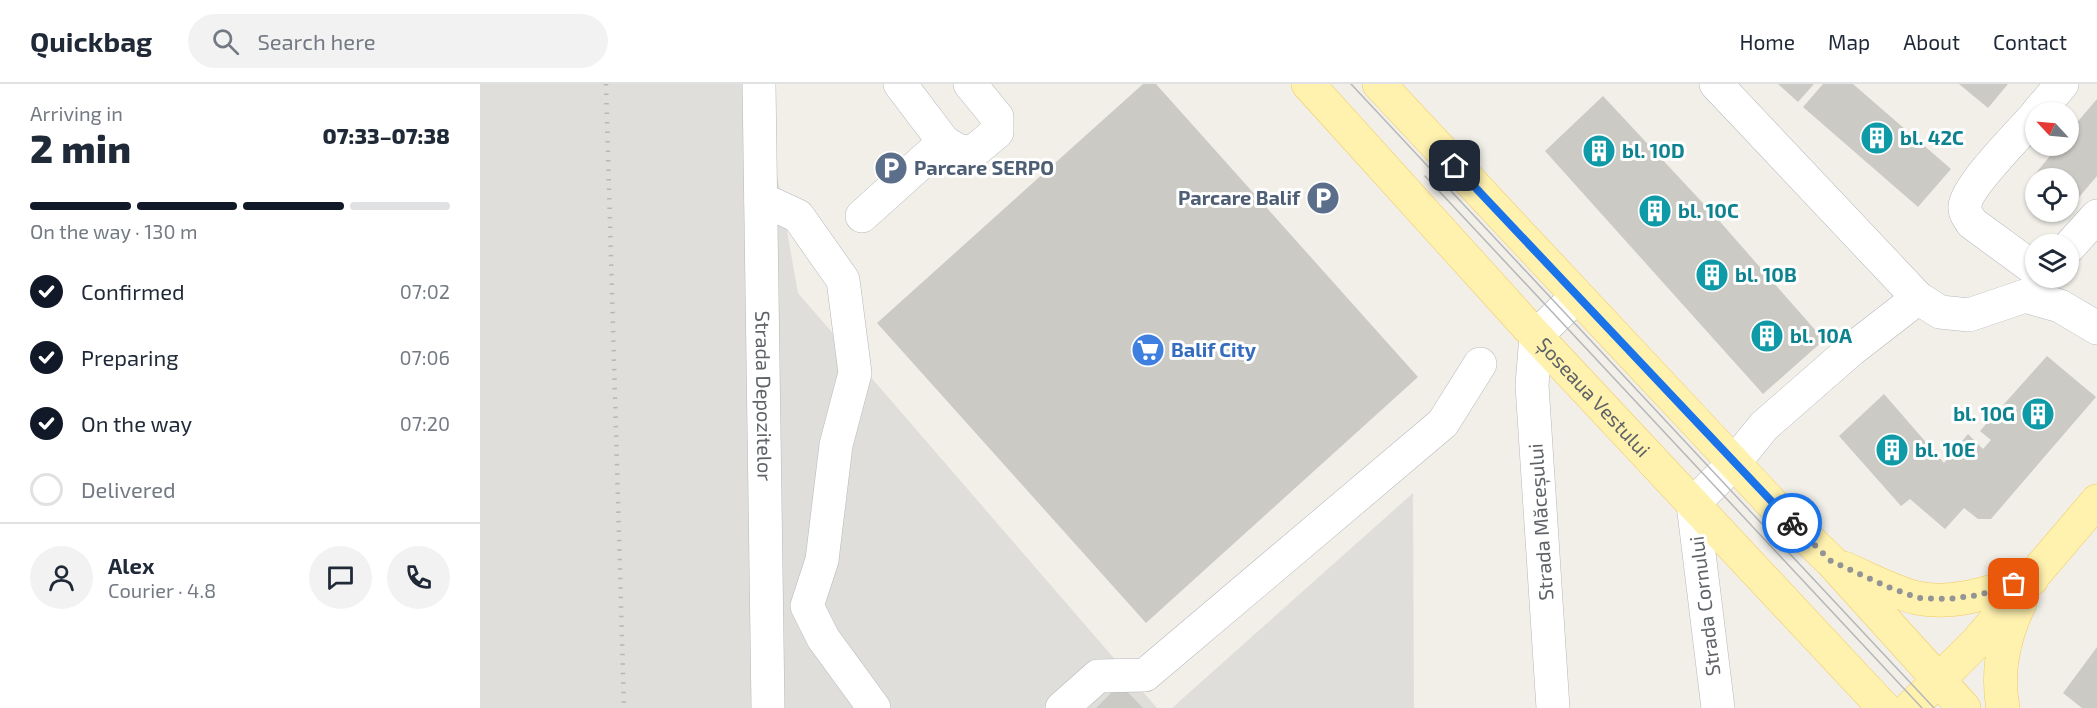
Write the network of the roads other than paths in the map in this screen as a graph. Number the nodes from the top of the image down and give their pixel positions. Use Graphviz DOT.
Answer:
graph roads {
  1 [pos="759,84"];
  2 [pos="900,84"];
  3 [pos="970,84"];
  4 [pos="1308,84"];
  5 [pos="1379,84"];
  6 [pos="1716,84"];
  7 [pos="2062,84"];
  8 [pos="2047,102"];
  9 [pos="2025,128"];
  10 [pos="944,142"];
  11 [pos="761,202"];
  12 [pos="862,216"];
  13 [pos="2097,216"];
  14 [pos="2079,236"];
  15 [pos="2025,273"];
  16 [pos="2025,286"];
  17 [pos="2041,288"];
  18 [pos="1577,296"];
  19 [pos="1918,298"];
  20 [pos="2097,328"];
  21 [pos="1536,336"];
  22 [pos="1480,364"];
  23 [pos="1734,463"];
  24 [pos="2097,501"];
  25 [pos="1693,504"];
  26 [pos="1831,561"];
  27 [pos="2032,579"];
  28 [pos="1940,679"];
  29 [pos="768,708"];
  30 [pos="874,708"];
  31 [pos="1062,708"];
  32 [pos="1553,708"];
  33 [pos="1718,708"];
  34 [pos="1884,708"];
  35 [pos="1910,708"];
  36 [pos="1964,708"];
  37 [pos="2003,708"];
  1 -- 11 [label="street, Strada Depozitelor"];
  2 -- 10 [label="street"];
  3 -- 10 [label="street"];
  4 -- 21 [label="main road, Șoseaua Vestului"];
  5 -- 18 [label="main road"];
  6 -- 19 [label="street"];
  7 -- 8 [label="street"];
  9 -- 15 [label="street"];
  10 -- 12 [label="street"];
  11 -- 29 [label="street, Strada Depozitelor"];
  11 -- 30 [label="street"];
  13 -- 14 [label="street"];
  16 -- 19 [label="street"];
  17 -- 20 [label="street"];
  18 -- 21 [label="street"];
  18 -- 23 [label="main road"];
  19 -- 23 [label="street"];
  21 -- 25 [label="main road, Șoseaua Vestului"];
  21 -- 32 [label="street, Strada Măceșului"];
  22 -- 31 [label="street"];
  23 -- 25 [label="street"];
  23 -- 26 [label="main road"];
  24 -- 27 [label="main road"];
  25 -- 33 [label="street, Strada Cornului"];
  25 -- 34 [label="main road, Șoseaua Vestului"];
  26 -- 27 [label="main road"];
  26 -- 28 [label="main road"];
  27 -- 28 [label="main road"];
  27 -- 37 [label="main road"];
  28 -- 35 [label="main road"];
  28 -- 36 [label="main road"];
}
